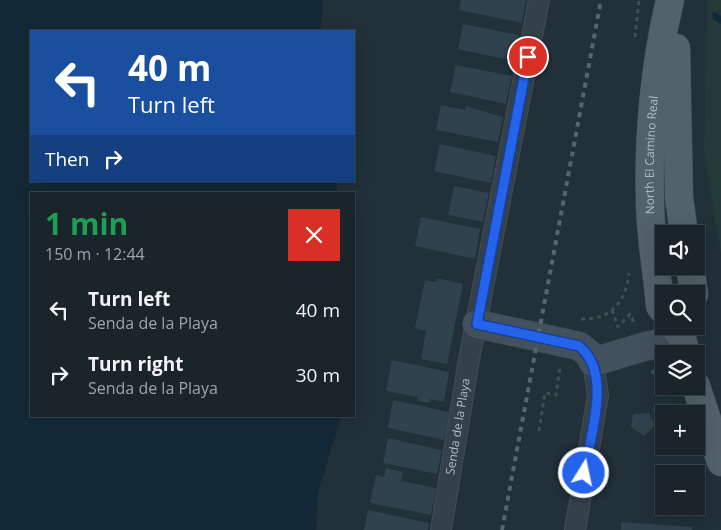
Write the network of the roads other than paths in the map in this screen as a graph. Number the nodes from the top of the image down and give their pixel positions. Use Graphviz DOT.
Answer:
graph roads {
  1 [pos="539,0"];
  2 [pos="671,0"];
  3 [pos="683,225"];
  4 [pos="658,285"];
  5 [pos="477,324"];
  6 [pos="682,336"];
  7 [pos="593,362"];
  8 [pos="699,395"];
  9 [pos="721,462"];
  10 [pos="441,530"];
  11 [pos="575,530"];
  1 -- 5 [label="street, Senda de la Playa"];
  2 -- 3 [label="main road, North El Camino Real"];
  2 -- 4 [label="main road, North El Camino Real"];
  5 -- 7 [label="street"];
  5 -- 10 [label="street, Senda de la Playa"];
  6 -- 7 [label="street"];
  7 -- 11 [label="street"];
  8 -- 9 [label="main road"];
}
